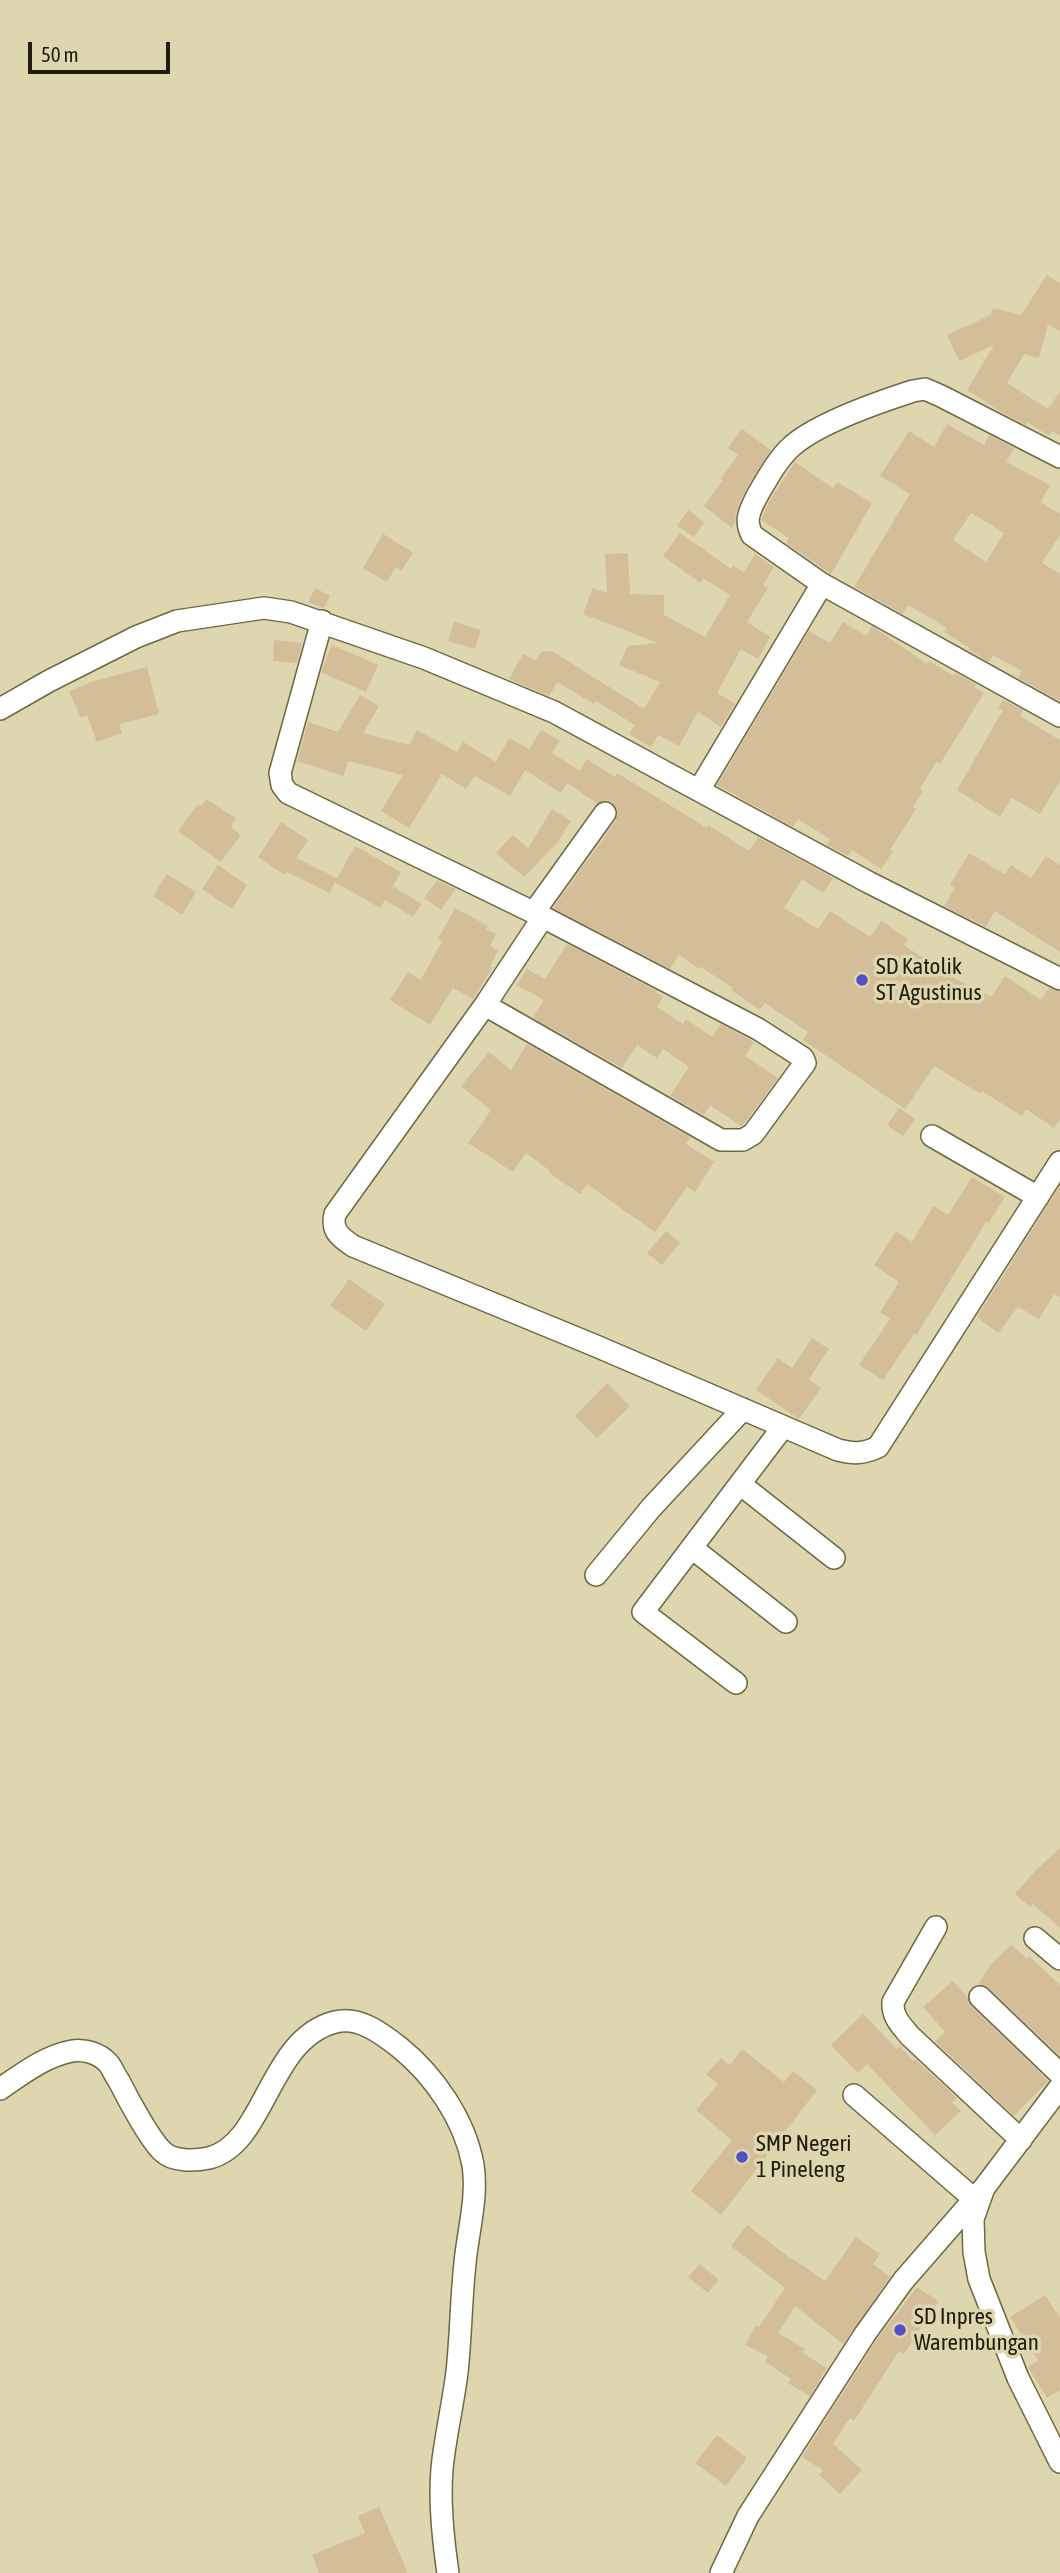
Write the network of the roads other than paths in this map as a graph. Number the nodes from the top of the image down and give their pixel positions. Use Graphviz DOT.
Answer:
graph roads {
  1 [pos="1060,457"];
  2 [pos="822,584"];
  3 [pos="322,621"];
  4 [pos="0,709"];
  5 [pos="1060,716"];
  6 [pos="699,790"];
  7 [pos="605,813"];
  8 [pos="538,915"];
  9 [pos="1060,979"];
  10 [pos="485,1005"];
  11 [pos="932,1136"];
  12 [pos="1060,1162"];
  13 [pos="1038,1197"];
  14 [pos="743,1409"];
  15 [pos="783,1427"];
  16 [pos="740,1484"];
  17 [pos="692,1548"];
  18 [pos="834,1558"];
  19 [pos="596,1575"];
  20 [pos="786,1622"];
  21 [pos="736,1683"];
  22 [pos="936,1927"];
  23 [pos="1035,1938"];
  24 [pos="1060,1959"];
  25 [pos="980,1997"];
  26 [pos="1060,2074"];
  27 [pos="1060,2087"];
  28 [pos="0,2089"];
  29 [pos="854,2095"];
  30 [pos="1021,2140"];
  31 [pos="979,2193"];
  32 [pos="1060,2462"];
  33 [pos="448,2573"];
  34 [pos="721,2573"];
  1 -- 2 [label="street"];
  2 -- 5 [label="street"];
  2 -- 6 [label="street"];
  3 -- 4 [label="street"];
  3 -- 6 [label="street"];
  3 -- 8 [label="street"];
  6 -- 9 [label="street"];
  7 -- 8 [label="street"];
  8 -- 10 [label="street"];
  8 -- 10 [label="street"];
  10 -- 14 [label="street"];
  11 -- 13 [label="street"];
  12 -- 13 [label="street"];
  13 -- 15 [label="street"];
  14 -- 15 [label="street"];
  14 -- 19 [label="street"];
  15 -- 16 [label="street"];
  16 -- 17 [label="street"];
  16 -- 18 [label="street"];
  17 -- 20 [label="street"];
  17 -- 21 [label="street"];
  22 -- 30 [label="street"];
  23 -- 24 [label="street"];
  25 -- 26 [label="street"];
  27 -- 30 [label="street"];
  28 -- 33 [label="street"];
  29 -- 31 [label="street"];
  30 -- 31 [label="street"];
  31 -- 32 [label="street"];
  31 -- 34 [label="street"];
}
